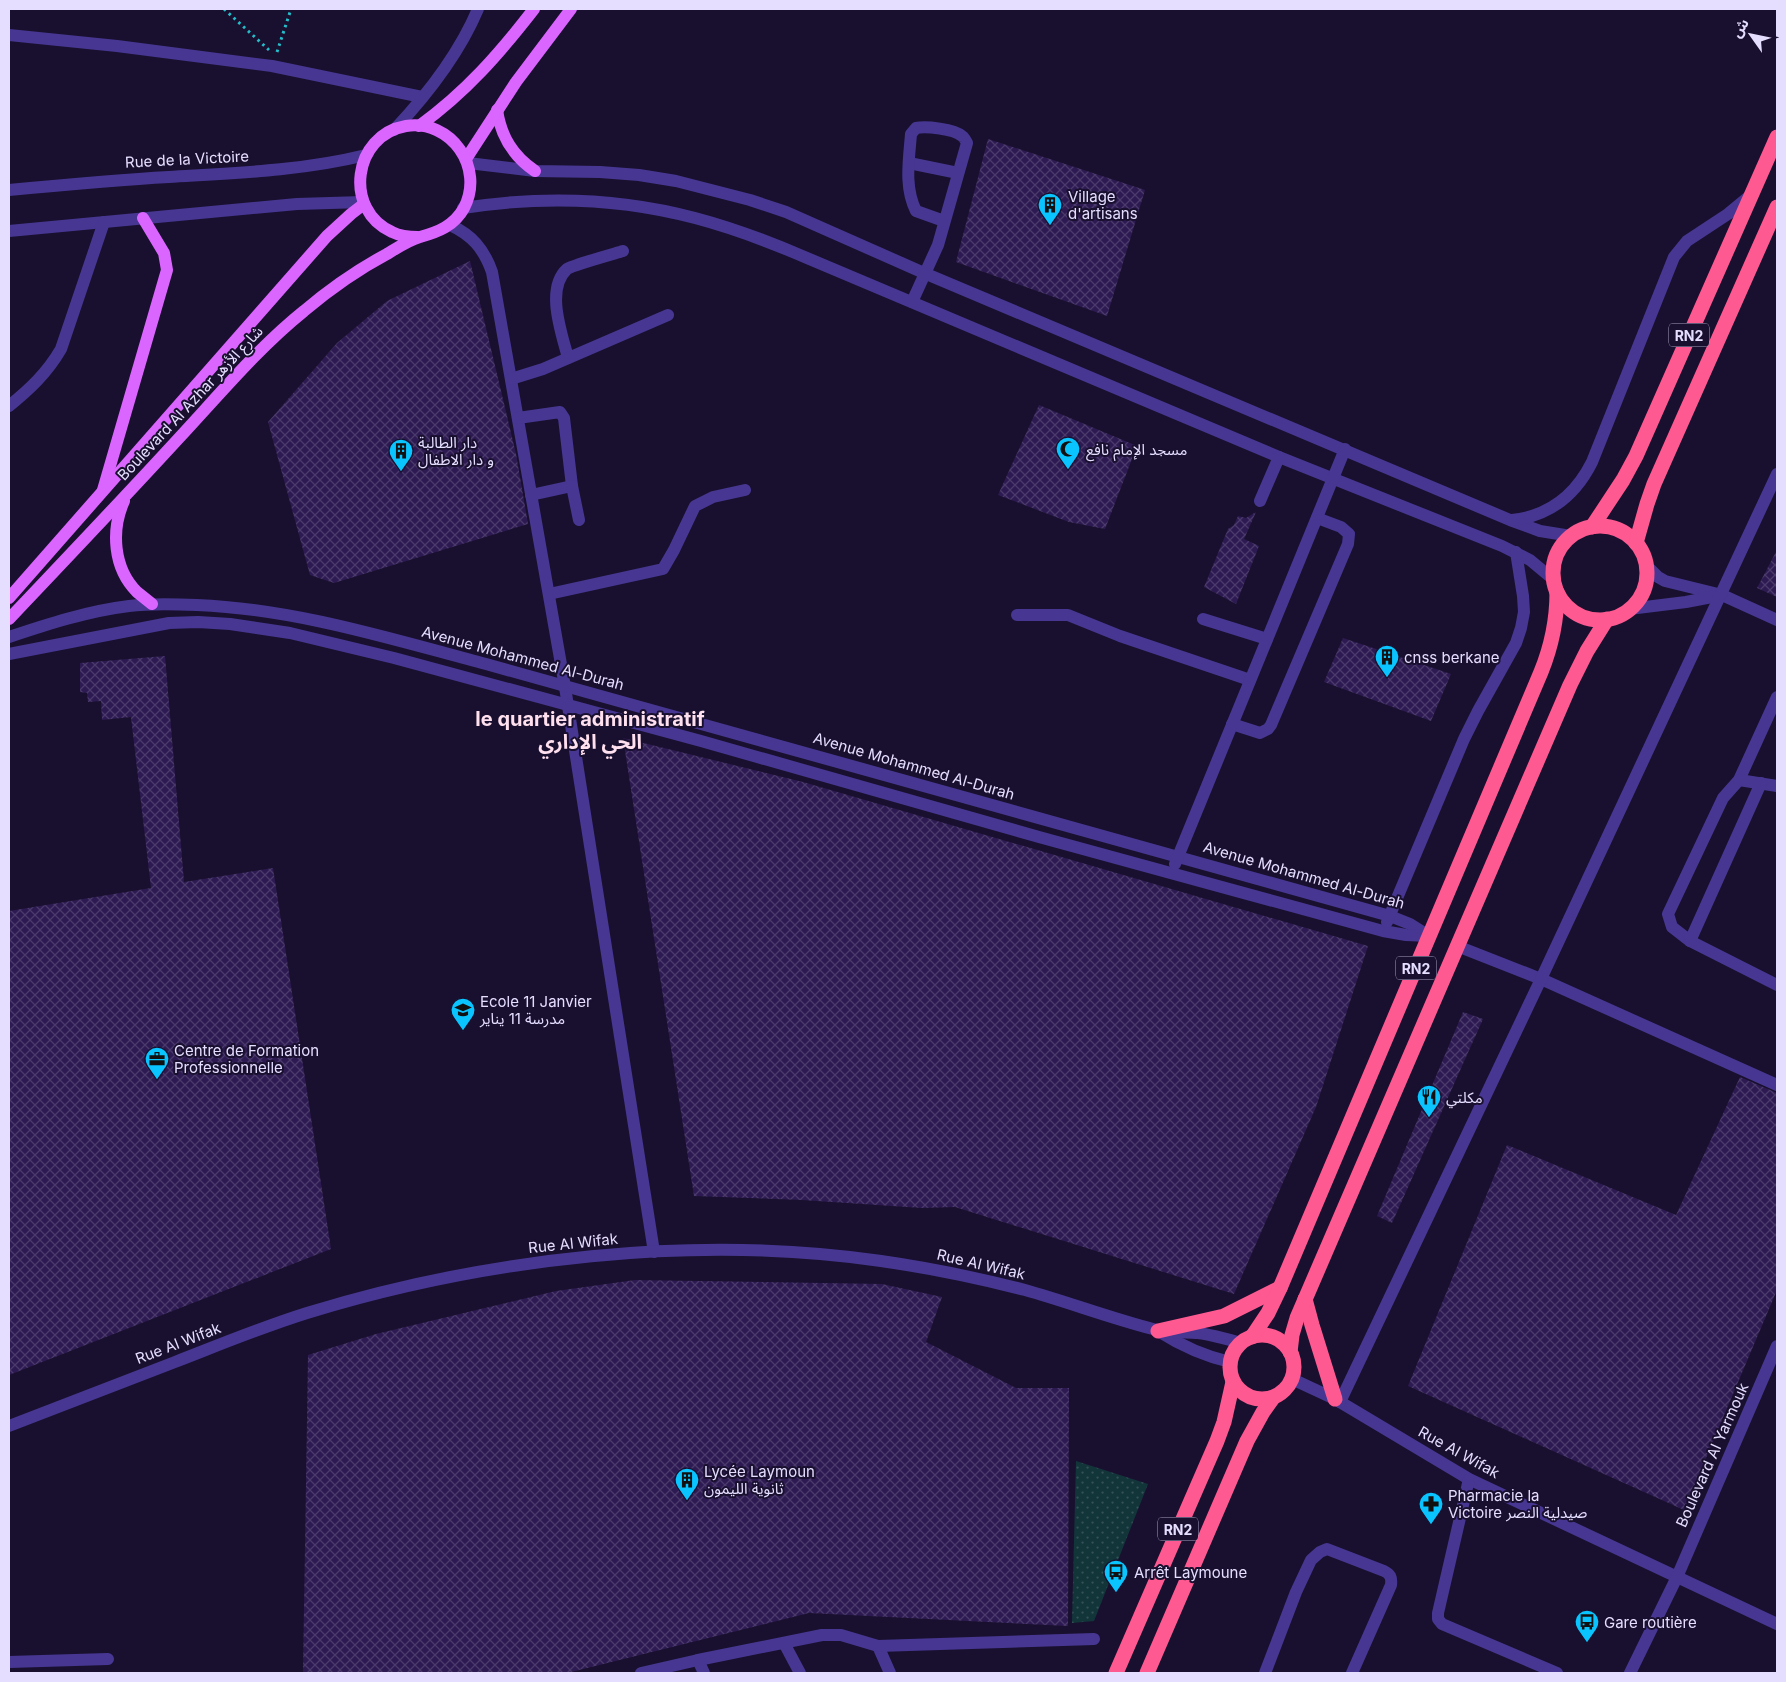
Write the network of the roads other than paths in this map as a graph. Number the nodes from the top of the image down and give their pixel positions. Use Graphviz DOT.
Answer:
graph roads {
  1 [pos="478,9"];
  2 [pos="534,9"];
  3 [pos="571,9"];
  4 [pos="9,35"];
  5 [pos="422,97"];
  6 [pos="497,110"];
  7 [pos="419,126"];
  8 [pos="394,130"];
  9 [pos="1777,137"];
  10 [pos="366,155"];
  11 [pos="467,161"];
  12 [pos="909,163"];
  13 [pos="536,171"];
  14 [pos="958,173"];
  15 [pos="9,190"];
  16 [pos="1751,195"];
  17 [pos="363,203"];
  18 [pos="1777,207"];
  19 [pos="464,208"];
  20 [pos="143,218"];
  21 [pos="944,221"];
  22 [pos="104,222"];
  23 [pos="450,225"];
  24 [pos="9,231"];
  25 [pos="418,237"];
  26 [pos="623,251"];
  27 [pos="924,273"];
  28 [pos="912,302"];
  29 [pos="668,315"];
  30 [pos="568,358"];
  31 [pos="511,379"];
  32 [pos="9,406"];
  33 [pos="518,418"];
  34 [pos="1345,450"];
  35 [pos="1279,456"];
  36 [pos="1777,474"];
  37 [pos="1333,478"];
  38 [pos="572,486"];
  39 [pos="745,490"];
  40 [pos="128,493"];
  41 [pos="102,494"];
  42 [pos="531,495"];
  43 [pos="1260,502"];
  44 [pos="1317,518"];
  45 [pos="580,520"];
  46 [pos="1510,520"];
  47 [pos="1592,527"];
  48 [pos="1570,536"];
  49 [pos="1636,543"];
  50 [pos="1516,552"];
  51 [pos="1646,566"];
  52 [pos="1555,586"];
  53 [pos="549,594"];
  54 [pos="1722,595"];
  55 [pos="9,598"];
  56 [pos="152,604"];
  57 [pos="1629,609"];
  58 [pos="1017,615"];
  59 [pos="9,619"];
  60 [pos="1203,619"];
  61 [pos="1607,619"];
  62 [pos="1777,620"];
  63 [pos="9,638"];
  64 [pos="1267,639"];
  65 [pos="9,654"];
  66 [pos="1250,680"];
  67 [pos="565,687"];
  68 [pos="1777,697"];
  69 [pos="569,707"];
  70 [pos="1232,724"];
  71 [pos="1739,780"];
  72 [pos="1762,783"];
  73 [pos="1777,786"];
  74 [pos="1177,856"];
  75 [pos="1172,873"];
  76 [pos="1390,916"];
  77 [pos="1383,931"];
  78 [pos="1429,936"];
  79 [pos="1690,941"];
  80 [pos="1457,946"];
  81 [pos="1542,979"];
  82 [pos="1777,985"];
  83 [pos="1777,1085"];
  84 [pos="654,1252"];
  85 [pos="1280,1288"];
  86 [pos="1306,1299"];
  87 [pos="1158,1331"];
  88 [pos="1247,1340"];
  89 [pos="1777,1346"];
  90 [pos="1290,1352"];
  91 [pos="1230,1362"];
  92 [pos="1292,1379"];
  93 [pos="1234,1382"];
  94 [pos="1273,1398"];
  95 [pos="1337,1400"];
  96 [pos="9,1426"];
  97 [pos="1469,1479"];
  98 [pos="1677,1577"];
  99 [pos="1777,1624"];
  100 [pos="1094,1639"];
  101 [pos="784,1643"];
  102 [pos="878,1646"];
  103 [pos="108,1659"];
  104 [pos="698,1660"];
  105 [pos="9,1662"];
  106 [pos="641,1673"];
  107 [pos="704,1673"];
  108 [pos="800,1673"];
  109 [pos="890,1673"];
  110 [pos="1116,1673"];
  111 [pos="1148,1673"];
  112 [pos="1265,1673"];
  113 [pos="1352,1673"];
  114 [pos="1557,1673"];
  115 [pos="1630,1673"];
  1 -- 5 [label="street"];
  2 -- 7 [label="main road"];
  3 -- 6 [label="main road"];
  4 -- 5 [label="street"];
  5 -- 8 [label="street"];
  6 -- 11 [label="main road"];
  6 -- 13 [label="main road"];
  7 -- 8 [label="main road"];
  7 -- 11 [label="main road"];
  8 -- 10 [label="main road"];
  9 -- 16 [label="highway, RN2"];
  10 -- 15 [label="street, Rue de la Victoire"];
  10 -- 17 [label="main road"];
  11 -- 13 [label="street"];
  11 -- 19 [label="main road"];
  12 -- 14 [label="street"];
  12 -- 14 [label="street"];
  12 -- 21 [label="street"];
  13 -- 27 [label="street"];
  14 -- 21 [label="street"];
  16 -- 46 [label="street"];
  16 -- 47 [label="highway, RN2"];
  17 -- 20 [label="street"];
  17 -- 25 [label="main road"];
  17 -- 41 [label="main road, Boulevard Al Azhar شارع الأزهر"];
  18 -- 49 [label="highway, RN2"];
  19 -- 23 [label="main road"];
  19 -- 28 [label="street"];
  20 -- 22 [label="street"];
  20 -- 41 [label="main road"];
  21 -- 27 [label="street"];
  22 -- 24 [label="street"];
  22 -- 32 [label="street"];
  23 -- 25 [label="main road"];
  23 -- 31 [label="street"];
  25 -- 40 [label="main road, Boulevard Al Azhar شارع الأزهر"];
  26 -- 30 [label="street"];
  27 -- 28 [label="street"];
  27 -- 34 [label="street"];
  28 -- 35 [label="street"];
  29 -- 30 [label="street"];
  30 -- 31 [label="street"];
  31 -- 33 [label="street"];
  33 -- 38 [label="street"];
  33 -- 42 [label="street"];
  34 -- 37 [label="street"];
  34 -- 46 [label="street"];
  35 -- 37 [label="street"];
  35 -- 43 [label="street"];
  36 -- 54 [label="street"];
  37 -- 44 [label="street"];
  37 -- 50 [label="street"];
  38 -- 42 [label="street"];
  38 -- 45 [label="street"];
  39 -- 53 [label="street"];
  40 -- 56 [label="main road"];
  40 -- 59 [label="main road, Boulevard Al Azhar شارع الأزهر"];
  41 -- 55 [label="main road, Boulevard Al Azhar شارع الأزهر"];
  42 -- 53 [label="street"];
  44 -- 64 [label="street"];
  44 -- 70 [label="street"];
  46 -- 48 [label="street"];
  47 -- 48 [label="highway"];
  47 -- 49 [label="highway"];
  48 -- 52 [label="highway, RN2"];
  49 -- 51 [label="highway"];
  50 -- 52 [label="street"];
  50 -- 76 [label="street"];
  51 -- 54 [label="street"];
  51 -- 57 [label="highway"];
  52 -- 61 [label="highway"];
  52 -- 78 [label="highway, RN2"];
  53 -- 67 [label="street"];
  54 -- 57 [label="street"];
  54 -- 62 [label="street"];
  54 -- 81 [label="street"];
  56 -- 63 [label="street, Avenue Mohammed Al-Durah"];
  56 -- 67 [label="street, Avenue Mohammed Al-Durah"];
  57 -- 61 [label="highway"];
  58 -- 66 [label="street"];
  60 -- 64 [label="street"];
  61 -- 80 [label="highway, RN2"];
  64 -- 66 [label="street"];
  65 -- 69 [label="street, Avenue Mohammed Al-Durah"];
  66 -- 70 [label="street"];
  67 -- 69 [label="street"];
  67 -- 74 [label="street, Avenue Mohammed Al-Durah"];
  68 -- 71 [label="street"];
  69 -- 75 [label="street, Avenue Mohammed Al-Durah"];
  69 -- 84 [label="street"];
  70 -- 74 [label="street"];
  71 -- 72 [label="street"];
  71 -- 79 [label="street"];
  72 -- 73 [label="street"];
  72 -- 79 [label="street"];
  74 -- 75 [label="street"];
  74 -- 76 [label="street, Avenue Mohammed Al-Durah"];
  75 -- 77 [label="street, Avenue Mohammed Al-Durah"];
  76 -- 77 [label="street"];
  76 -- 78 [label="street, Avenue Mohammed Al-Durah"];
  77 -- 78 [label="street, Avenue Mohammed Al-Durah"];
  78 -- 85 [label="highway, RN2"];
  79 -- 82 [label="street"];
  80 -- 81 [label="street"];
  80 -- 86 [label="highway, RN2"];
  81 -- 83 [label="street"];
  81 -- 95 [label="street"];
  84 -- 87 [label="street, Rue Al Wifak"];
  84 -- 96 [label="street, Rue Al Wifak"];
  85 -- 87 [label="highway"];
  85 -- 88 [label="highway, RN2"];
  86 -- 90 [label="highway, RN2"];
  86 -- 95 [label="highway"];
  87 -- 88 [label="street, Rue Al Wifak"];
  87 -- 91 [label="street, Rue Al Wifak"];
  88 -- 90 [label="highway"];
  88 -- 91 [label="highway, RN2"];
  89 -- 98 [label="street, Boulevard Al Yarmouk"];
  90 -- 92 [label="highway, RN2"];
  91 -- 93 [label="highway, RN2"];
  92 -- 94 [label="highway, RN2"];
  92 -- 95 [label="street, Rue Al Wifak"];
  93 -- 94 [label="highway"];
  93 -- 110 [label="highway, RN2"];
  94 -- 111 [label="highway, RN2"];
  95 -- 97 [label="street, Rue Al Wifak"];
  97 -- 98 [label="street, Rue Al Wifak"];
  97 -- 114 [label="street"];
  98 -- 99 [label="street, Rue Al Wifak"];
  98 -- 115 [label="street, Boulevard Al Yarmouk"];
  100 -- 102 [label="street"];
  101 -- 102 [label="street"];
  101 -- 104 [label="street"];
  101 -- 108 [label="street"];
  102 -- 109 [label="street"];
  103 -- 105 [label="street"];
  104 -- 106 [label="street"];
  104 -- 107 [label="street"];
  112 -- 113 [label="street"];
}
